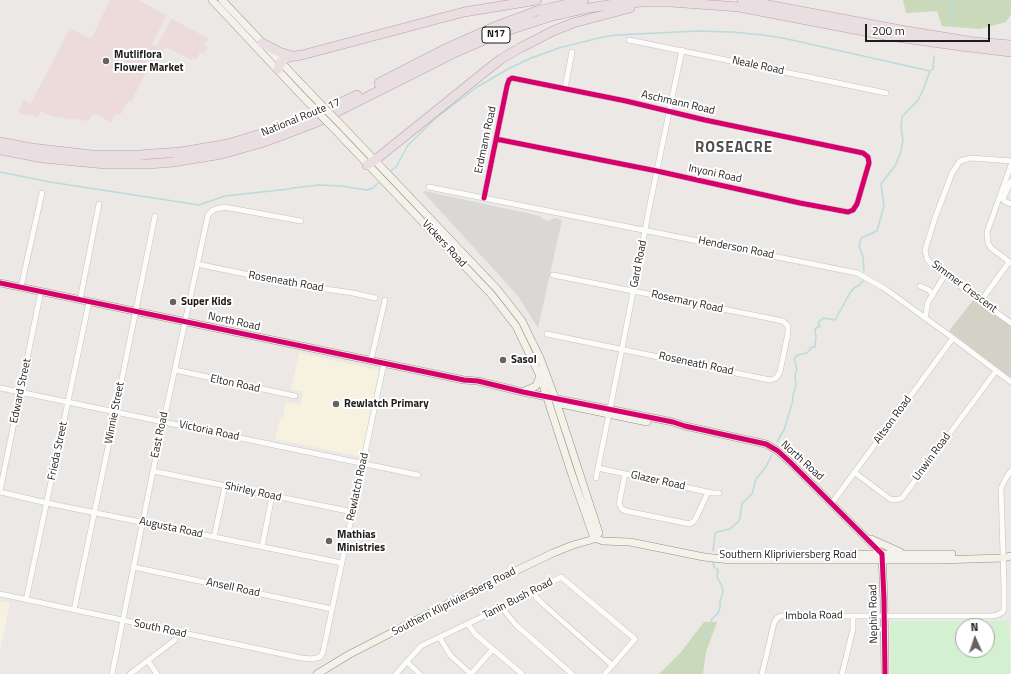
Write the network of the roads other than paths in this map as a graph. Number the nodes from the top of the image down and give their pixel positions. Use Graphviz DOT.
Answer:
graph roads {
  1 [pos="212,0"];
  2 [pos="222,0"];
  3 [pos="537,0"];
  4 [pos="584,0"];
  5 [pos="742,0"];
  6 [pos="671,2"];
  7 [pos="629,40"];
  8 [pos="262,43"];
  9 [pos="1011,45"];
  10 [pos="682,50"];
  11 [pos="572,52"];
  12 [pos="1011,52"];
  13 [pos="293,56"];
  14 [pos="279,66"];
  15 [pos="507,86"];
  16 [pos="565,88"];
  17 [pos="886,93"];
  18 [pos="669,111"];
  19 [pos="496,139"];
  20 [pos="0,142"];
  21 [pos="0,150"];
  22 [pos="850,150"];
  23 [pos="1011,161"];
  24 [pos="370,163"];
  25 [pos="1011,165"];
  26 [pos="657,172"];
  27 [pos="1011,181"];
  28 [pos="429,188"];
  29 [pos="42,194"];
  30 [pos="484,198"];
  31 [pos="99,204"];
  32 [pos="1011,204"];
  33 [pos="155,216"];
  34 [pos="301,221"];
  35 [pos="645,231"];
  36 [pos="1010,262"];
  37 [pos="197,264"];
  38 [pos="553,275"];
  39 [pos="945,275"];
  40 [pos="0,283"];
  41 [pos="920,286"];
  42 [pos="21,287"];
  43 [pos="634,291"];
  44 [pos="41,292"];
  45 [pos="932,296"];
  46 [pos="375,298"];
  47 [pos="80,300"];
  48 [pos="385,300"];
  49 [pos="981,301"];
  50 [pos="89,302"];
  51 [pos="135,312"];
  52 [pos="925,318"];
  53 [pos="774,319"];
  54 [pos="185,322"];
  55 [pos="1011,323"];
  56 [pos="547,334"];
  57 [pos="953,338"];
  58 [pos="622,349"];
  59 [pos="371,360"];
  60 [pos="384,363"];
  61 [pos="175,370"];
  62 [pos="996,371"];
  63 [pos="540,376"];
  64 [pos="464,380"];
  65 [pos="1011,382"];
  66 [pos="0,388"];
  67 [pos="523,392"];
  68 [pos="21,393"];
  69 [pos="295,396"];
  70 [pos="552,400"];
  71 [pos="68,402"];
  72 [pos="573,407"];
  73 [pos="115,412"];
  74 [pos="610,412"];
  75 [pos="562,419"];
  76 [pos="163,422"];
  77 [pos="363,464"];
  78 [pos="598,468"];
  79 [pos="153,471"];
  80 [pos="1011,471"];
  81 [pos="854,472"];
  82 [pos="625,474"];
  83 [pos="418,475"];
  84 [pos="596,478"];
  85 [pos="225,486"];
  86 [pos="0,491"];
  87 [pos="708,492"];
  88 [pos="719,493"];
  89 [pos="272,496"];
  90 [pos="47,503"];
  91 [pos="832,503"];
  92 [pos="95,512"];
  93 [pos="353,512"];
  94 [pos="142,522"];
  95 [pos="589,524"];
  96 [pos="597,536"];
  97 [pos="866,536"];
  98 [pos="214,537"];
  99 [pos="579,543"];
  100 [pos="262,547"];
  101 [pos="911,554"];
  102 [pos="1007,556"];
  103 [pos="882,557"];
  104 [pos="342,563"];
  105 [pos="134,567"];
  106 [pos="534,592"];
  107 [pos="0,594"];
  108 [pos="26,600"];
  109 [pos="503,607"];
  110 [pos="332,609"];
  111 [pos="74,610"];
  112 [pos="885,615"];
  113 [pos="853,616"];
  114 [pos="123,621"];
  115 [pos="468,624"];
  116 [pos="440,638"];
  117 [pos="175,640"];
  118 [pos="493,649"];
  119 [pos="321,656"];
  120 [pos="148,661"];
  121 [pos="407,662"];
  122 [pos="612,665"];
  123 [pos="326,672"];
  124 [pos="112,674"];
  125 [pos="130,674"];
  126 [pos="157,674"];
  127 [pos="317,674"];
  128 [pos="396,674"];
  129 [pos="420,674"];
  130 [pos="471,674"];
  131 [pos="522,674"];
  132 [pos="572,674"];
  133 [pos="605,674"];
  134 [pos="762,674"];
  135 [pos="842,674"];
  136 [pos="885,674"];
  1 -- 14 [label="main road, Vickers Road"];
  2 -- 8 [label="main road, Vickers Road"];
  3 -- 13 [label="highway"];
  4 -- 20 [label="highway, National Route 17 / N17"];
  5 -- 9 [label="highway"];
  6 -- 12 [label="highway, N17"];
  6 -- 21 [label="highway, N17"];
  6 -- 24 [label="highway"];
  7 -- 10 [label="street, Neale Road"];
  8 -- 13 [label="highway"];
  8 -- 14 [label="main road, Vickers Road"];
  10 -- 17 [label="street, Neale Road"];
  10 -- 18 [label="street, Gard Road"];
  11 -- 16 [label="street"];
  13 -- 14 [label="highway"];
  14 -- 24 [label="main road, Vickers Road, bridge"];
  14 -- 24 [label="main road, Vickers Road, bridge"];
  15 -- 16 [label="street, Aschmann Road"];
  15 -- 19 [label="street, Erdmann Road"];
  16 -- 18 [label="street, Aschmann Road"];
  18 -- 22 [label="street, Aschmann Road"];
  18 -- 26 [label="street, Gard Road"];
  19 -- 26 [label="street, Inyoni Road"];
  19 -- 30 [label="street, Erdmann Road"];
  22 -- 26 [label="street, Inyoni Road"];
  23 -- 39 [label="street, Simmer Crescent"];
  24 -- 63 [label="main road, Vickers Road"];
  24 -- 70 [label="main road, Vickers Road"];
  25 -- 36 [label="street"];
  26 -- 35 [label="street, Gard Road"];
  27 -- 32 [label="street"];
  28 -- 30 [label="street, Henderson Road"];
  29 -- 42 [label="street"];
  30 -- 35 [label="street, Henderson Road"];
  31 -- 47 [label="street"];
  33 -- 51 [label="street, Winnie Street"];
  34 -- 37 [label="street, East Road"];
  35 -- 43 [label="street, Gard Road"];
  35 -- 52 [label="street, Henderson Road"];
  36 -- 49 [label="street"];
  37 -- 46 [label="street, Roseneath Road"];
  37 -- 54 [label="street, East Road"];
  38 -- 43 [label="street, Rosemary Road"];
  39 -- 45 [label="street"];
  39 -- 49 [label="street, Simmer Crescent"];
  40 -- 42 [label="main road, North Road"];
  41 -- 45 [label="street"];
  42 -- 44 [label="main road, North Road"];
  43 -- 53 [label="street, Rosemary Road"];
  43 -- 58 [label="street, Gard Road"];
  44 -- 47 [label="main road, North Road"];
  44 -- 68 [label="street, Edward Street"];
  45 -- 52 [label="street"];
  47 -- 50 [label="main road, North Road"];
  48 -- 59 [label="street"];
  49 -- 55 [label="street, Simmer Crescent"];
  50 -- 51 [label="main road, North Road"];
  50 -- 71 [label="street, Frieda Street"];
  51 -- 54 [label="main road, North Road"];
  51 -- 73 [label="street, Winnie Street"];
  52 -- 57 [label="street, Henderson Road"];
  53 -- 58 [label="street, Roseneath Road"];
  54 -- 59 [label="main road, North Road"];
  54 -- 61 [label="street, East Road"];
  56 -- 58 [label="street, Roseneath Road"];
  57 -- 62 [label="street, Henderson Road"];
  57 -- 81 [label="street, Altson Road"];
  58 -- 74 [label="street, Gard Road"];
  59 -- 60 [label="main road, North Road"];
  60 -- 64 [label="main road, North Road"];
  60 -- 77 [label="street, Rewlatch Road"];
  61 -- 69 [label="street, Elton Road"];
  61 -- 76 [label="street, East Road"];
  62 -- 65 [label="street, Henderson Road"];
  62 -- 81 [label="street, Unwin Road"];
  63 -- 67 [label="main road"];
  63 -- 70 [label="main road, Vickers Road"];
  64 -- 67 [label="main road, North Road"];
  64 -- 70 [label="main road, North Road"];
  66 -- 68 [label="street, Victoria Road"];
  67 -- 70 [label="main road, North Road"];
  68 -- 71 [label="street, Victoria Road"];
  68 -- 86 [label="street, Edward Street"];
  70 -- 72 [label="main road, North Road"];
  70 -- 74 [label="main road, North Road"];
  70 -- 75 [label="main road, Vickers Road"];
  70 -- 95 [label="main road, Vickers Road"];
  71 -- 73 [label="street, Victoria Road"];
  71 -- 90 [label="street, Frieda Street"];
  72 -- 74 [label="main road, North Road"];
  72 -- 75 [label="main road"];
  73 -- 76 [label="street, Victoria Road"];
  73 -- 92 [label="street, Winnie Street"];
  74 -- 78 [label="street, Gard Road"];
  74 -- 91 [label="main road, North Road"];
  75 -- 96 [label="main road, Vickers Road"];
  76 -- 77 [label="street, Victoria Road"];
  76 -- 79 [label="street, East Road"];
  77 -- 83 [label="street, Victoria Road"];
  77 -- 93 [label="street, Rewlatch Road"];
  78 -- 82 [label="street, Glazer Road"];
  78 -- 84 [label="street, Gard Road"];
  79 -- 85 [label="street, Shirley Road"];
  79 -- 94 [label="street, East Road"];
  80 -- 102 [label="street"];
  81 -- 91 [label="street, Altson Road"];
  82 -- 87 [label="street, Glazer Road"];
  82 -- 87 [label="street"];
  85 -- 89 [label="street, Shirley Road"];
  85 -- 98 [label="street"];
  86 -- 90 [label="street, Augusta Road"];
  87 -- 88 [label="street, Glazer Road"];
  89 -- 93 [label="street, Shirley Road"];
  89 -- 100 [label="street"];
  90 -- 92 [label="street, Augusta Road"];
  90 -- 108 [label="street, Frieda Street"];
  91 -- 97 [label="main road, North Road"];
  92 -- 94 [label="street, Augusta Road"];
  92 -- 111 [label="street, Winnie Street"];
  93 -- 104 [label="street, Rewlatch Road"];
  94 -- 98 [label="street, Augusta Road"];
  94 -- 105 [label="street, East Road"];
  95 -- 96 [label="main road, Vickers Road"];
  95 -- 99 [label="main road"];
  96 -- 99 [label="main road, Southern Klipriviersberg Road"];
  96 -- 103 [label="main road, Southern Klipriviersberg Road"];
  97 -- 101 [label="main road"];
  97 -- 103 [label="main road, North Road"];
  98 -- 100 [label="street, Augusta Road"];
  99 -- 123 [label="main road, Southern Klipriviersberg Road"];
  100 -- 104 [label="street, Augusta Road"];
  101 -- 102 [label="main road, Southern Klipriviersberg Road"];
  101 -- 103 [label="main road, Southern Klipriviersberg Road"];
  102 -- 103 [label="main road, Southern Klipriviersberg Road"];
  102 -- 112 [label="street, Imbola Road"];
  103 -- 112 [label="main road, Nephin Road"];
  104 -- 110 [label="street, Rewlatch Road"];
  105 -- 110 [label="street, Ansell Road"];
  105 -- 114 [label="street, East Road"];
  106 -- 109 [label="street, Tanin Bush Road"];
  106 -- 122 [label="street"];
  106 -- 122 [label="street, Tanin Bush Road"];
  107 -- 108 [label="street, South Road"];
  108 -- 111 [label="street, South Road"];
  109 -- 115 [label="street, Tanin Bush Road"];
  109 -- 132 [label="street"];
  110 -- 119 [label="street, Rewlatch Road"];
  111 -- 114 [label="street, South Road"];
  112 -- 113 [label="street, Imbola Road"];
  112 -- 136 [label="main road, Nephin Road"];
  113 -- 134 [label="street, Imbola Road"];
  113 -- 135 [label="street"];
  114 -- 119 [label="street, South Road"];
  114 -- 124 [label="street, East Road"];
  115 -- 116 [label="street, Tanin Bush Road"];
  115 -- 118 [label="street"];
  116 -- 121 [label="street, Tanin Bush Road"];
  116 -- 130 [label="street"];
  117 -- 120 [label="street"];
  118 -- 130 [label="street"];
  118 -- 131 [label="street"];
  120 -- 125 [label="street"];
  120 -- 126 [label="street"];
  121 -- 128 [label="street, Tanin Bush Road"];
  121 -- 129 [label="street"];
  122 -- 133 [label="street"];
  123 -- 127 [label="main road, Southern Klipriviersberg Road"];
}
